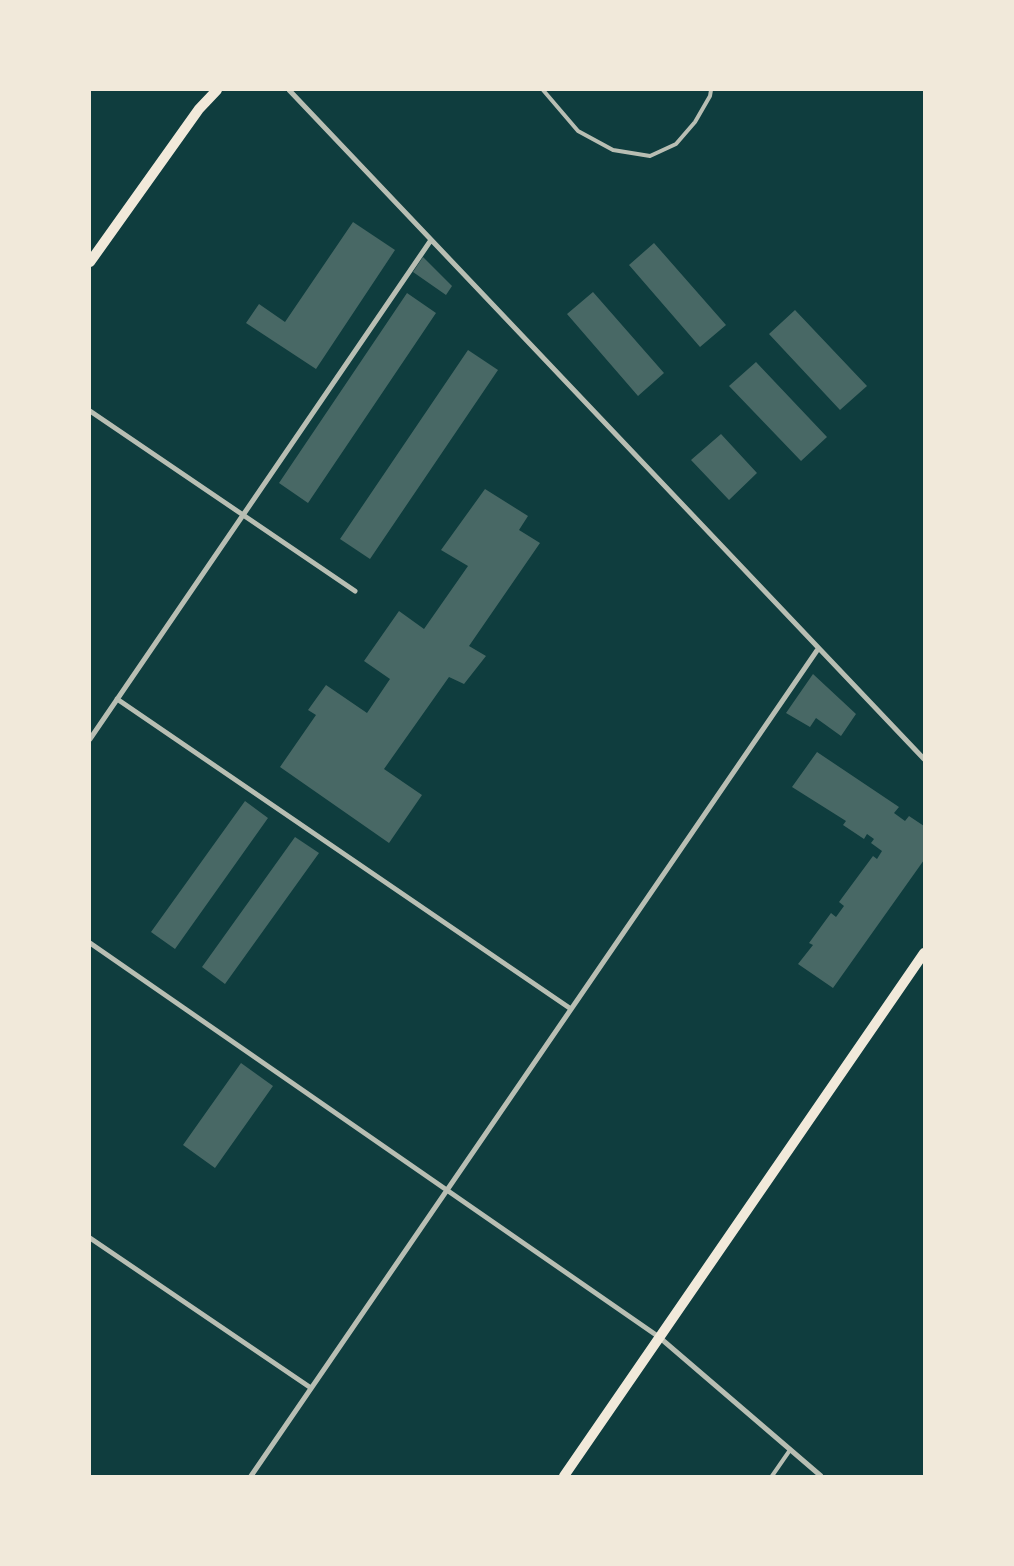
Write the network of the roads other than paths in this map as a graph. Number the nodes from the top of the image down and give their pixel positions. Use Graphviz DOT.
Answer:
graph roads {
  1 [pos="217,90"];
  2 [pos="289,90"];
  3 [pos="543,90"];
  4 [pos="711,90"];
  5 [pos="432,240"];
  6 [pos="90,262"];
  7 [pos="90,411"];
  8 [pos="243,515"];
  9 [pos="356,591"];
  10 [pos="818,649"];
  11 [pos="118,699"];
  12 [pos="90,740"];
  13 [pos="924,759"];
  14 [pos="90,943"];
  15 [pos="924,953"];
  16 [pos="571,1009"];
  17 [pos="447,1190"];
  18 [pos="90,1238"];
  19 [pos="659,1337"];
  20 [pos="311,1388"];
  21 [pos="790,1450"];
  22 [pos="251,1476"];
  23 [pos="564,1476"];
  24 [pos="772,1476"];
  25 [pos="822,1476"];
  1 -- 6 [label="main road"];
  2 -- 5 [label="street"];
  3 -- 4 [label="lane"];
  5 -- 8 [label="street"];
  5 -- 10 [label="street"];
  7 -- 8 [label="street"];
  8 -- 9 [label="street"];
  8 -- 11 [label="street"];
  10 -- 13 [label="street"];
  10 -- 16 [label="street"];
  11 -- 12 [label="street"];
  11 -- 16 [label="street"];
  14 -- 17 [label="street"];
  15 -- 19 [label="main road"];
  16 -- 17 [label="street"];
  17 -- 19 [label="street"];
  17 -- 20 [label="street"];
  18 -- 20 [label="street"];
  19 -- 21 [label="street"];
  19 -- 23 [label="main road"];
  20 -- 22 [label="street"];
  21 -- 24 [label="lane"];
  21 -- 25 [label="street"];
}
